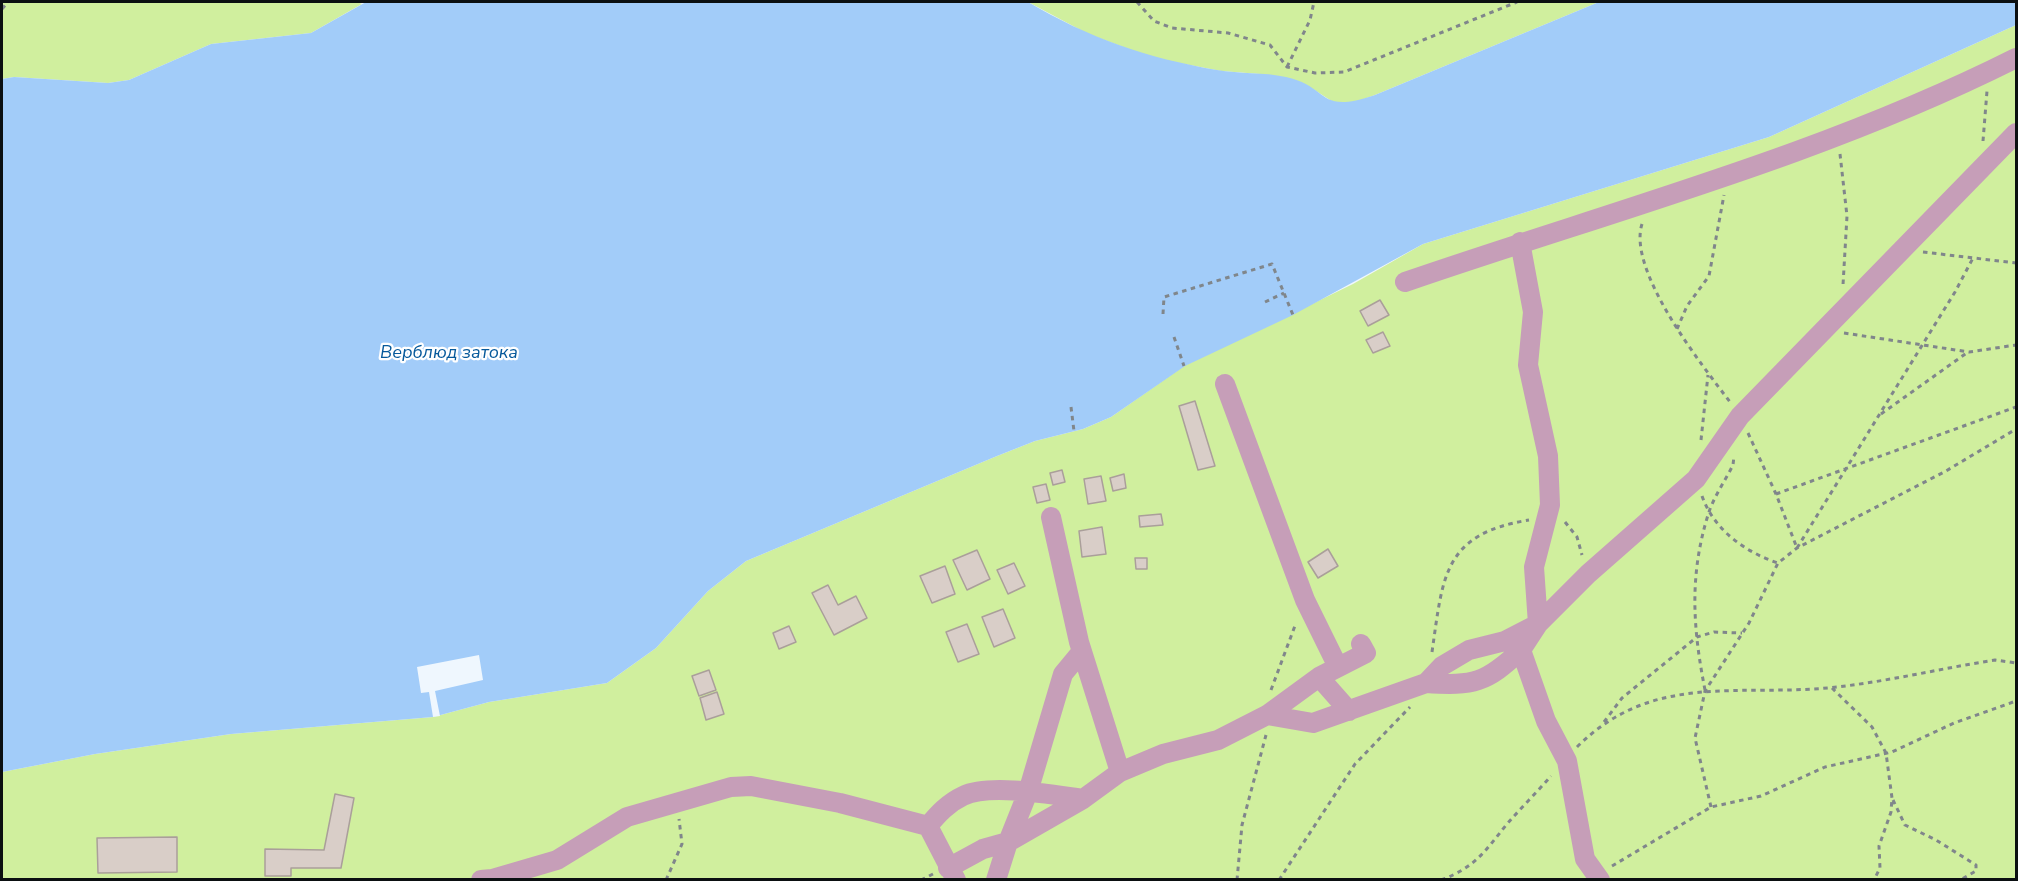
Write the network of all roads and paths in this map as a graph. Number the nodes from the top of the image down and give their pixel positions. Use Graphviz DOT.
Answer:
graph roads {
  1 [pos="8,2"];
  2 [pos="1137,2"];
  3 [pos="1314,2"];
  4 [pos="1517,2"];
  5 [pos="2,9"];
  6 [pos="2016,58"];
  7 [pos="1287,67"];
  8 [pos="1989,70"];
  9 [pos="2016,133"];
  10 [pos="1838,137"];
  11 [pos="1983,167"];
  12 [pos="1734,176"];
  13 [pos="1648,202"];
  14 [pos="1520,242"];
  15 [pos="1903,250"];
  16 [pos="1973,258"];
  17 [pos="2016,263"];
  18 [pos="1405,282"];
  19 [pos="1284,293"];
  20 [pos="1265,302"];
  21 [pos="1841,312"];
  22 [pos="1163,314"];
  23 [pos="1293,315"];
  24 [pos="1677,329"];
  25 [pos="1824,329"];
  26 [pos="1174,337"];
  27 [pos="1920,345"];
  28 [pos="2016,345"];
  29 [pos="1969,351"];
  30 [pos="1185,366"];
  31 [pos="1708,373"];
  32 [pos="1226,384"];
  33 [pos="1071,407"];
  34 [pos="2016,407"];
  35 [pos="1879,415"];
  36 [pos="1740,416"];
  37 [pos="2016,429"];
  38 [pos="1074,431"];
  39 [pos="1700,448"];
  40 [pos="1734,455"];
  41 [pos="1846,468"];
  42 [pos="1696,479"];
  43 [pos="1776,494"];
  44 [pos="1549,511"];
  45 [pos="1708,514"];
  46 [pos="1051,517"];
  47 [pos="1797,548"];
  48 [pos="1778,563"];
  49 [pos="1588,574"];
  50 [pos="1305,600"];
  51 [pos="1538,624"];
  52 [pos="1742,633"];
  53 [pos="1696,637"];
  54 [pos="1361,644"];
  55 [pos="1521,650"];
  56 [pos="1082,651"];
  57 [pos="1431,656"];
  58 [pos="2016,663"];
  59 [pos="1338,668"];
  60 [pos="1319,677"];
  61 [pos="1426,684"];
  62 [pos="1831,687"];
  63 [pos="1705,691"];
  64 [pos="2016,701"];
  65 [pos="1349,711"];
  66 [pos="1267,715"];
  67 [pos="1603,723"];
  68 [pos="1886,753"];
  69 [pos="1567,761"];
  70 [pos="1120,772"];
  71 [pos="1028,792"];
  72 [pos="1892,798"];
  73 [pos="1083,799"];
  74 [pos="677,802"];
  75 [pos="1711,807"];
  76 [pos="928,826"];
  77 [pos="1008,842"];
  78 [pos="952,874"];
  79 [pos="1598,878"];
  80 [pos="481,879"];
  81 [pos="666,879"];
  82 [pos="996,879"];
  83 [pos="1237,879"];
  84 [pos="1279,879"];
  85 [pos="1441,879"];
  86 [pos="1874,879"];
  87 [pos="1960,879"];
  1 -- 5 [label="path"];
  2 -- 7 [label="path"];
  3 -- 7 [label="path"];
  4 -- 7 [label="path"];
  6 -- 8 [label="lane"];
  8 -- 10 [label="lane"];
  8 -- 11 [label="path"];
  9 -- 11 [label="lane"];
  10 -- 12 [label="lane"];
  10 -- 21 [label="path"];
  11 -- 15 [label="lane"];
  12 -- 13 [label="lane"];
  12 -- 24 [label="path"];
  13 -- 14 [label="lane"];
  13 -- 24 [label="path"];
  14 -- 18 [label="lane"];
  14 -- 44 [label="lane"];
  15 -- 16 [label="path"];
  15 -- 21 [label="lane"];
  16 -- 17 [label="path"];
  16 -- 27 [label="path"];
  19 -- 20 [label="path"];
  19 -- 22 [label="path"];
  19 -- 23 [label="path"];
  21 -- 25 [label="lane"];
  24 -- 31 [label="path"];
  25 -- 27 [label="path"];
  25 -- 36 [label="lane"];
  26 -- 30 [label="path"];
  27 -- 29 [label="path"];
  27 -- 35 [label="path"];
  28 -- 29 [label="path"];
  29 -- 35 [label="path"];
  31 -- 36 [label="path"];
  31 -- 39 [label="path"];
  32 -- 50 [label="lane"];
  33 -- 38 [label="path"];
  34 -- 41 [label="path"];
  35 -- 41 [label="path"];
  36 -- 42 [label="lane"];
  36 -- 43 [label="path"];
  37 -- 47 [label="path"];
  40 -- 45 [label="path"];
  41 -- 43 [label="path"];
  41 -- 47 [label="path"];
  42 -- 45 [label="path"];
  42 -- 49 [label="lane"];
  43 -- 47 [label="path"];
  44 -- 49 [label="path"];
  44 -- 51 [label="lane"];
  44 -- 57 [label="path"];
  45 -- 48 [label="path"];
  45 -- 53 [label="path"];
  46 -- 56 [label="lane"];
  47 -- 48 [label="path"];
  48 -- 52 [label="path"];
  49 -- 51 [label="lane"];
  50 -- 59 [label="lane"];
  50 -- 66 [label="path"];
  51 -- 55 [label="lane"];
  51 -- 61 [label="lane"];
  52 -- 53 [label="path"];
  52 -- 63 [label="path"];
  53 -- 63 [label="path"];
  53 -- 67 [label="path"];
  54 -- 59 [label="lane"];
  55 -- 61 [label="lane"];
  55 -- 69 [label="lane"];
  56 -- 70 [label="lane"];
  56 -- 71 [label="lane"];
  58 -- 62 [label="path"];
  59 -- 60 [label="lane"];
  60 -- 65 [label="lane"];
  60 -- 66 [label="lane"];
  61 -- 65 [label="lane"];
  61 -- 84 [label="path"];
  62 -- 63 [label="path"];
  62 -- 68 [label="path"];
  63 -- 67 [label="path"];
  63 -- 75 [label="path"];
  64 -- 68 [label="path"];
  65 -- 66 [label="lane"];
  66 -- 70 [label="lane"];
  66 -- 83 [label="path"];
  67 -- 69 [label="path"];
  68 -- 72 [label="path"];
  68 -- 75 [label="path"];
  69 -- 79 [label="lane"];
  69 -- 85 [label="path"];
  70 -- 73 [label="lane"];
  71 -- 73 [label="lane"];
  71 -- 76 [label="lane"];
  71 -- 77 [label="lane"];
  72 -- 86 [label="path"];
  72 -- 87 [label="path"];
  73 -- 77 [label="lane"];
  74 -- 76 [label="lane"];
  74 -- 80 [label="lane"];
  74 -- 81 [label="path"];
  75 -- 79 [label="path"];
  76 -- 78 [label="lane"];
  77 -- 78 [label="lane"];
  77 -- 82 [label="lane"];
}
